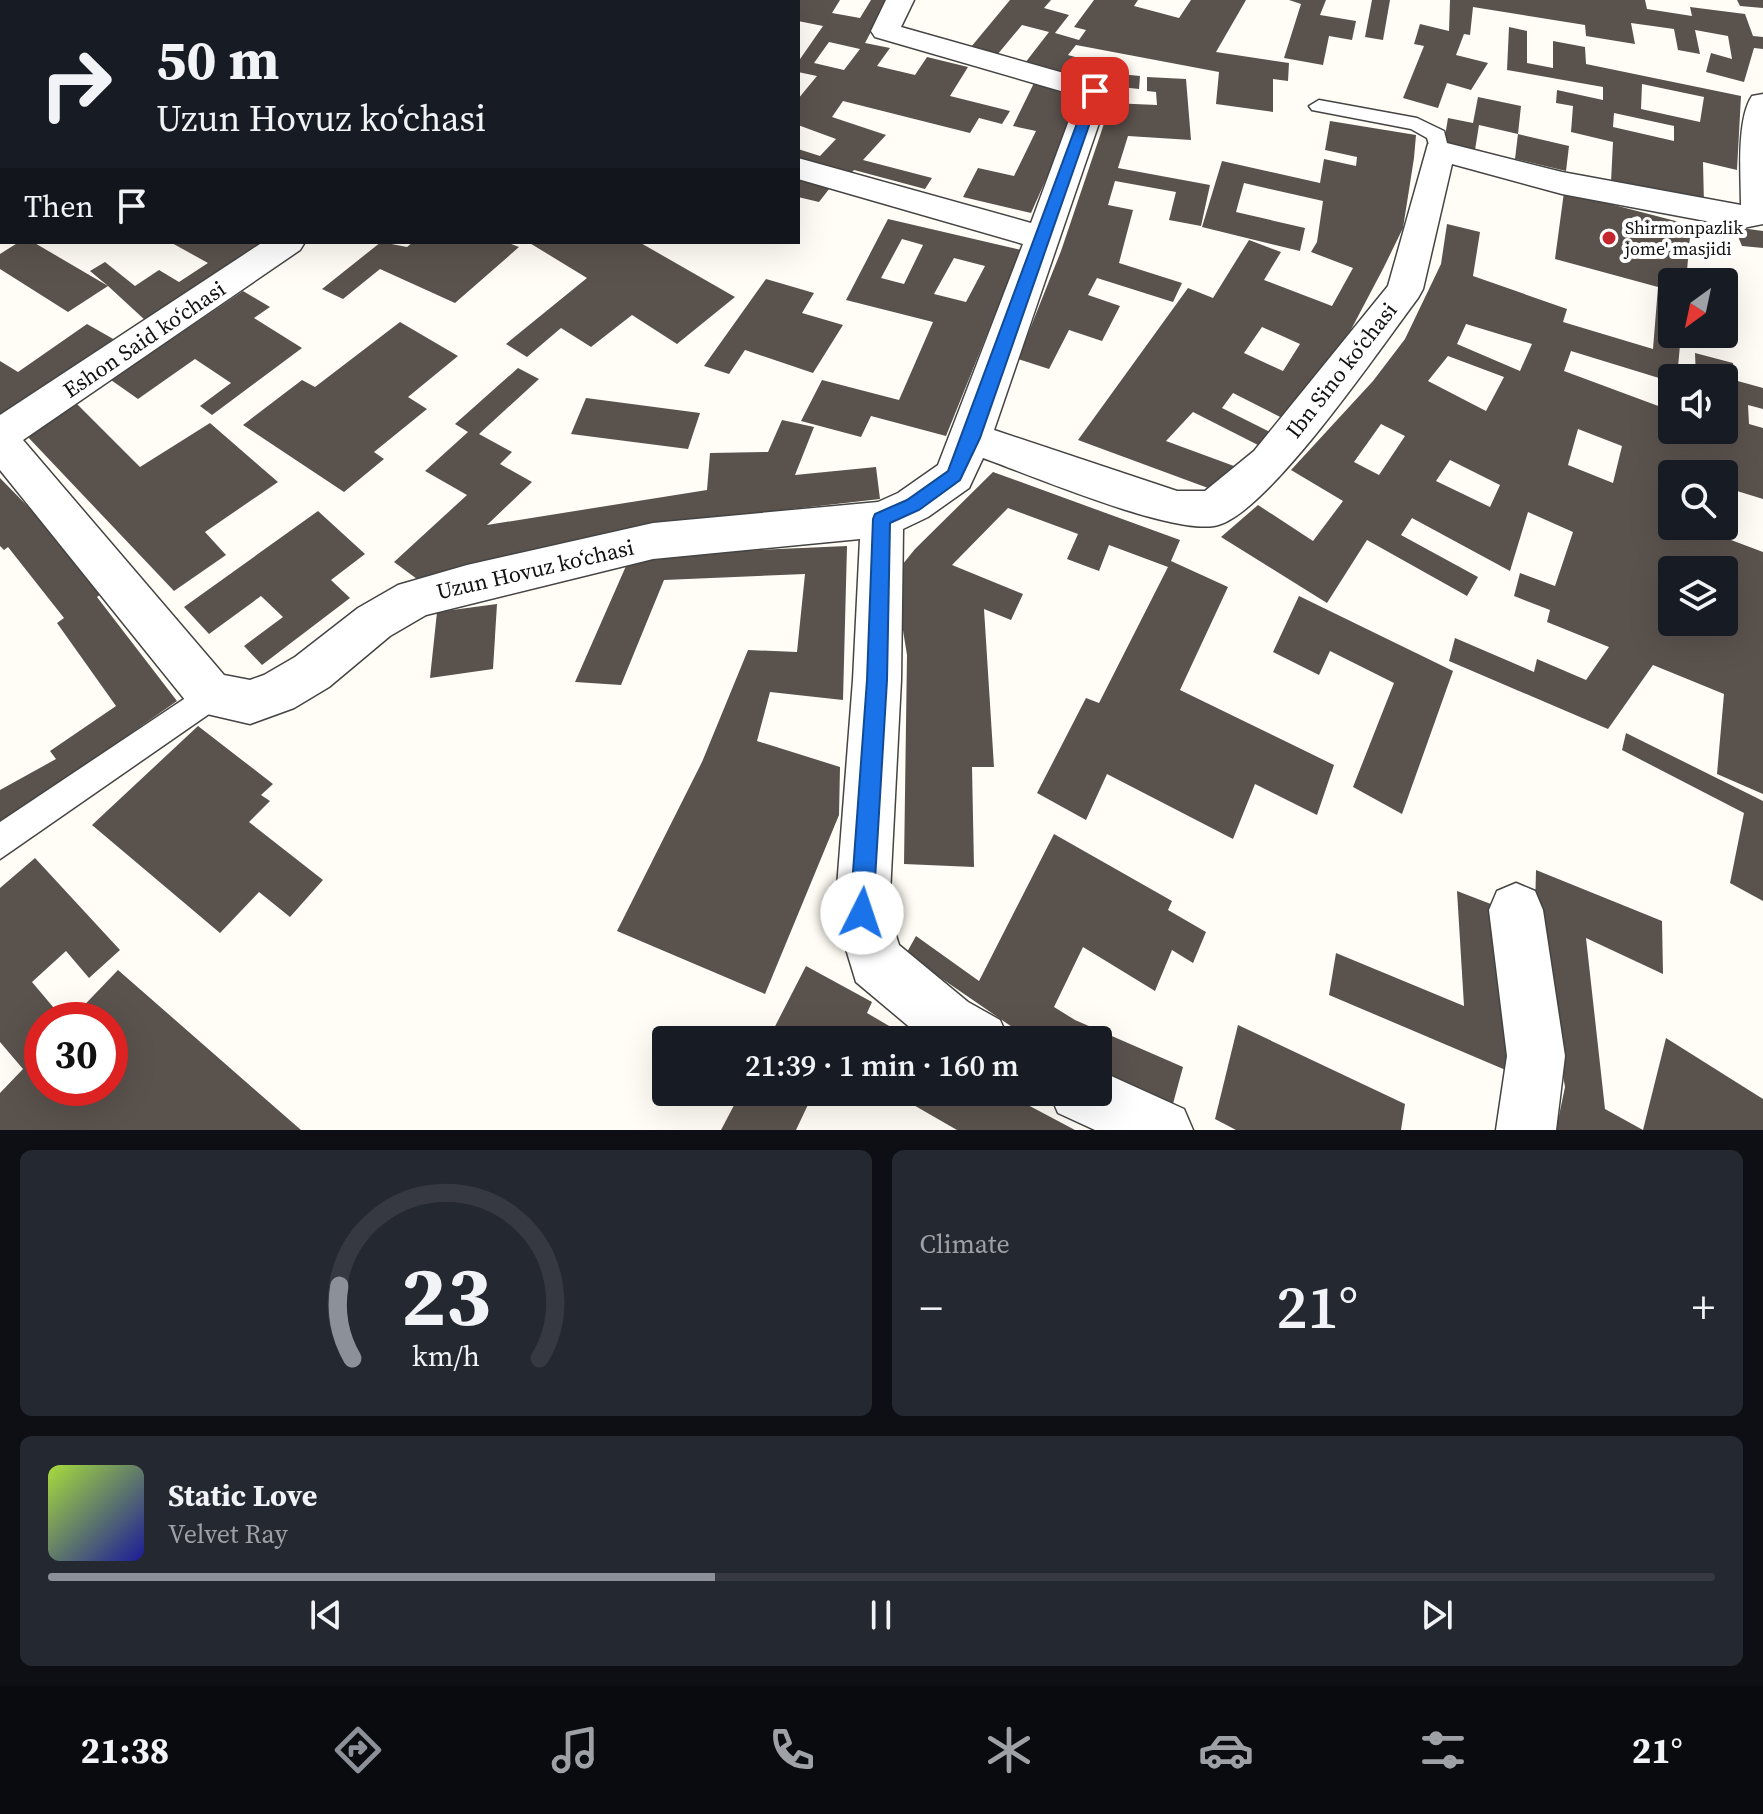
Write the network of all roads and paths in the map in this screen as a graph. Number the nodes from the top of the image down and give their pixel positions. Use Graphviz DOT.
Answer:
graph roads {
  1 [pos="900,0"];
  2 [pos="1763,103"];
  3 [pos="1319,106"];
  4 [pos="1439,151"];
  5 [pos="800,169"];
  6 [pos="1760,215"];
  7 [pos="1044,238"];
  8 [pos="285,244"];
  9 [pos="0,438"];
  10 [pos="971,438"];
  11 [pos="882,519"];
  12 [pos="211,695"];
  13 [pos="0,842"];
  14 [pos="1516,910"];
  15 [pos="955,1026"];
  16 [pos="1110,1106"];
  17 [pos="1163,1130"];
  18 [pos="1526,1130"];
  1 -- 7 [label="street, Uzun Hovuz koʻchasi"];
  2 -- 6 [label="street"];
  3 -- 4 [label="lane"];
  4 -- 6 [label="street"];
  4 -- 10 [label="street, Ibn Sino koʻchasi"];
  5 -- 7 [label="street"];
  7 -- 10 [label="street, Uzun Hovuz koʻchasi"];
  8 -- 9 [label="street, Eshon Said koʻchasi"];
  9 -- 12 [label="street"];
  10 -- 11 [label="street, Uzun Hovuz koʻchasi"];
  11 -- 12 [label="street, Uzun Hovuz koʻchasi"];
  11 -- 15 [label="street"];
  12 -- 13 [label="lane"];
  14 -- 18 [label="street"];
  16 -- 17 [label="street"];
}
